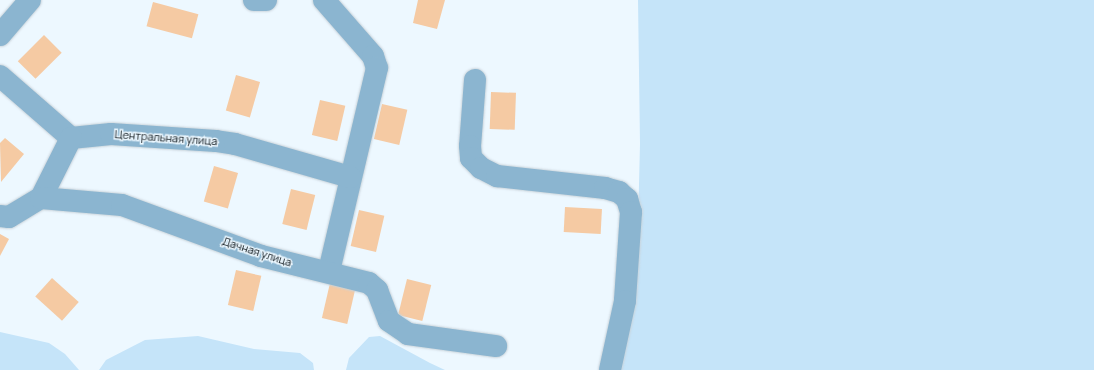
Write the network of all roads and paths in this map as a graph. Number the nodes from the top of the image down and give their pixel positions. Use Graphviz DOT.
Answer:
graph roads {
  1 [pos="30,0"];
  2 [pos="254,0"];
  3 [pos="266,0"];
  4 [pos="324,0"];
  5 [pos="0,34"];
  6 [pos="0,76"];
  7 [pos="475,80"];
  8 [pos="70,138"];
  9 [pos="350,177"];
  10 [pos="41,198"];
  11 [pos="0,216"];
  12 [pos="329,271"];
  13 [pos="496,346"];
  14 [pos="610,370"];
  1 -- 5 [label="street"];
  2 -- 3 [label="street"];
  4 -- 9 [label="street"];
  6 -- 8 [label="street"];
  7 -- 14 [label="street"];
  8 -- 9 [label="street, Центральная улица"];
  8 -- 10 [label="street"];
  9 -- 12 [label="street"];
  10 -- 11 [label="street"];
  10 -- 12 [label="street, Дачная улица"];
  12 -- 13 [label="street, Дачная улица"];
}
